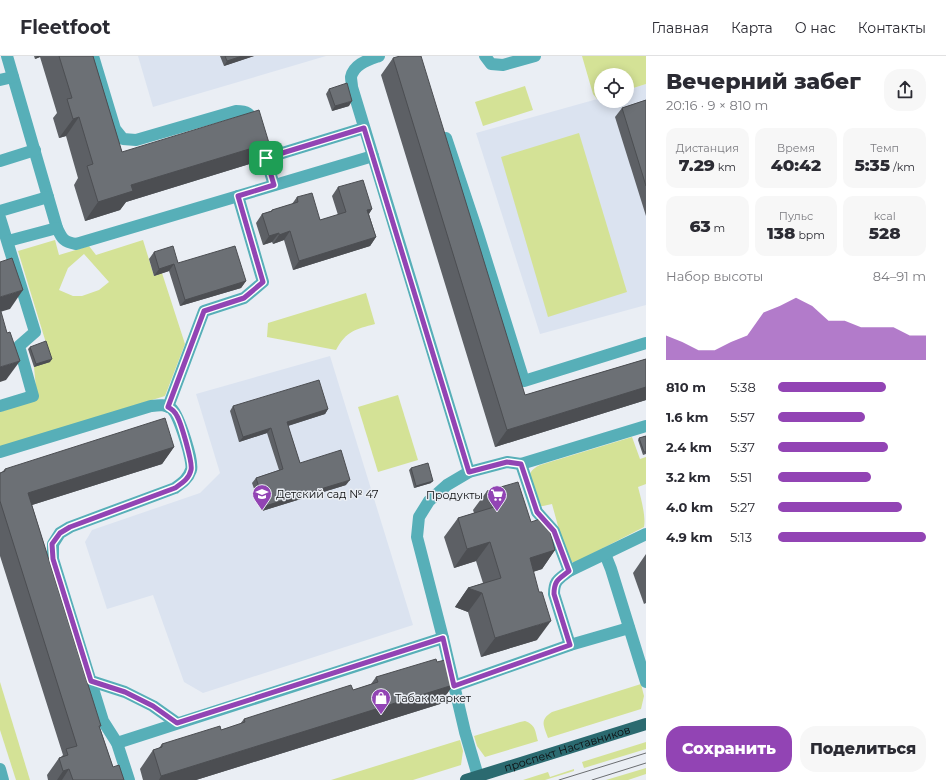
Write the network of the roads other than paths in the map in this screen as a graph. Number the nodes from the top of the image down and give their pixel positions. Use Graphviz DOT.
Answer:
graph roads {
  1 [pos="7,56"];
  2 [pos="93,56"];
  3 [pos="379,56"];
  4 [pos="485,56"];
  5 [pos="535,56"];
  6 [pos="13,77"];
  7 [pos="0,80"];
  8 [pos="442,125"];
  9 [pos="364,128"];
  10 [pos="35,150"];
  11 [pos="373,156"];
  12 [pos="266,158"];
  13 [pos="0,161"];
  14 [pos="274,185"];
  15 [pos="238,196"];
  16 [pos="48,197"];
  17 [pos="0,211"];
  18 [pos="0,218"];
  19 [pos="57,228"];
  20 [pos="8,241"];
  21 [pos="646,343"];
  22 [pos="0,406"];
  23 [pos="168,407"];
  24 [pos="646,426"];
  25 [pos="0,452"];
  26 [pos="521,464"];
  27 [pos="469,472"];
  28 [pos="646,534"];
  29 [pos="605,554"];
  30 [pos="569,571"];
  31 [pos="629,628"];
  32 [pos="443,638"];
  33 [pos="570,645"];
  34 [pos="91,681"];
  35 [pos="646,682"];
  36 [pos="454,686"];
  37 [pos="177,723"];
  38 [pos="646,724"];
  39 [pos="117,743"];
  40 [pos="0,769"];
  41 [pos="478,776"];
  42 [pos="3,780"];
  43 [pos="129,780"];
  44 [pos="466,780"];
  1 -- 6 [label="street"];
  2 -- 12 [label="street"];
  3 -- 9 [label="street"];
  4 -- 5 [label="street"];
  6 -- 7 [label="street"];
  6 -- 10 [label="street"];
  8 -- 21 [label="street"];
  9 -- 11 [label="street"];
  9 -- 12 [label="street"];
  10 -- 13 [label="street"];
  10 -- 16 [label="street"];
  11 -- 14 [label="street"];
  11 -- 27 [label="street"];
  12 -- 14 [label="street"];
  14 -- 15 [label="street"];
  15 -- 19 [label="street"];
  15 -- 23 [label="street"];
  16 -- 17 [label="street"];
  16 -- 19 [label="street"];
  18 -- 20 [label="street"];
  19 -- 20 [label="street"];
  20 -- 22 [label="street"];
  23 -- 25 [label="street"];
  23 -- 34 [label="street"];
  24 -- 26 [label="street"];
  26 -- 27 [label="street"];
  26 -- 30 [label="street"];
  27 -- 32 [label="street"];
  28 -- 29 [label="street"];
  29 -- 30 [label="street"];
  29 -- 31 [label="street"];
  30 -- 33 [label="street"];
  31 -- 33 [label="street"];
  31 -- 35 [label="street"];
  32 -- 36 [label="street"];
  32 -- 37 [label="street"];
  33 -- 36 [label="street"];
  34 -- 37 [label="street"];
  34 -- 39 [label="street"];
  36 -- 41 [label="street"];
  37 -- 39 [label="street"];
  38 -- 41 [label="main road, проспект Наставников"];
  39 -- 43 [label="street"];
  40 -- 42 [label="street"];
  41 -- 44 [label="main road, проспект Наставников"];
}
